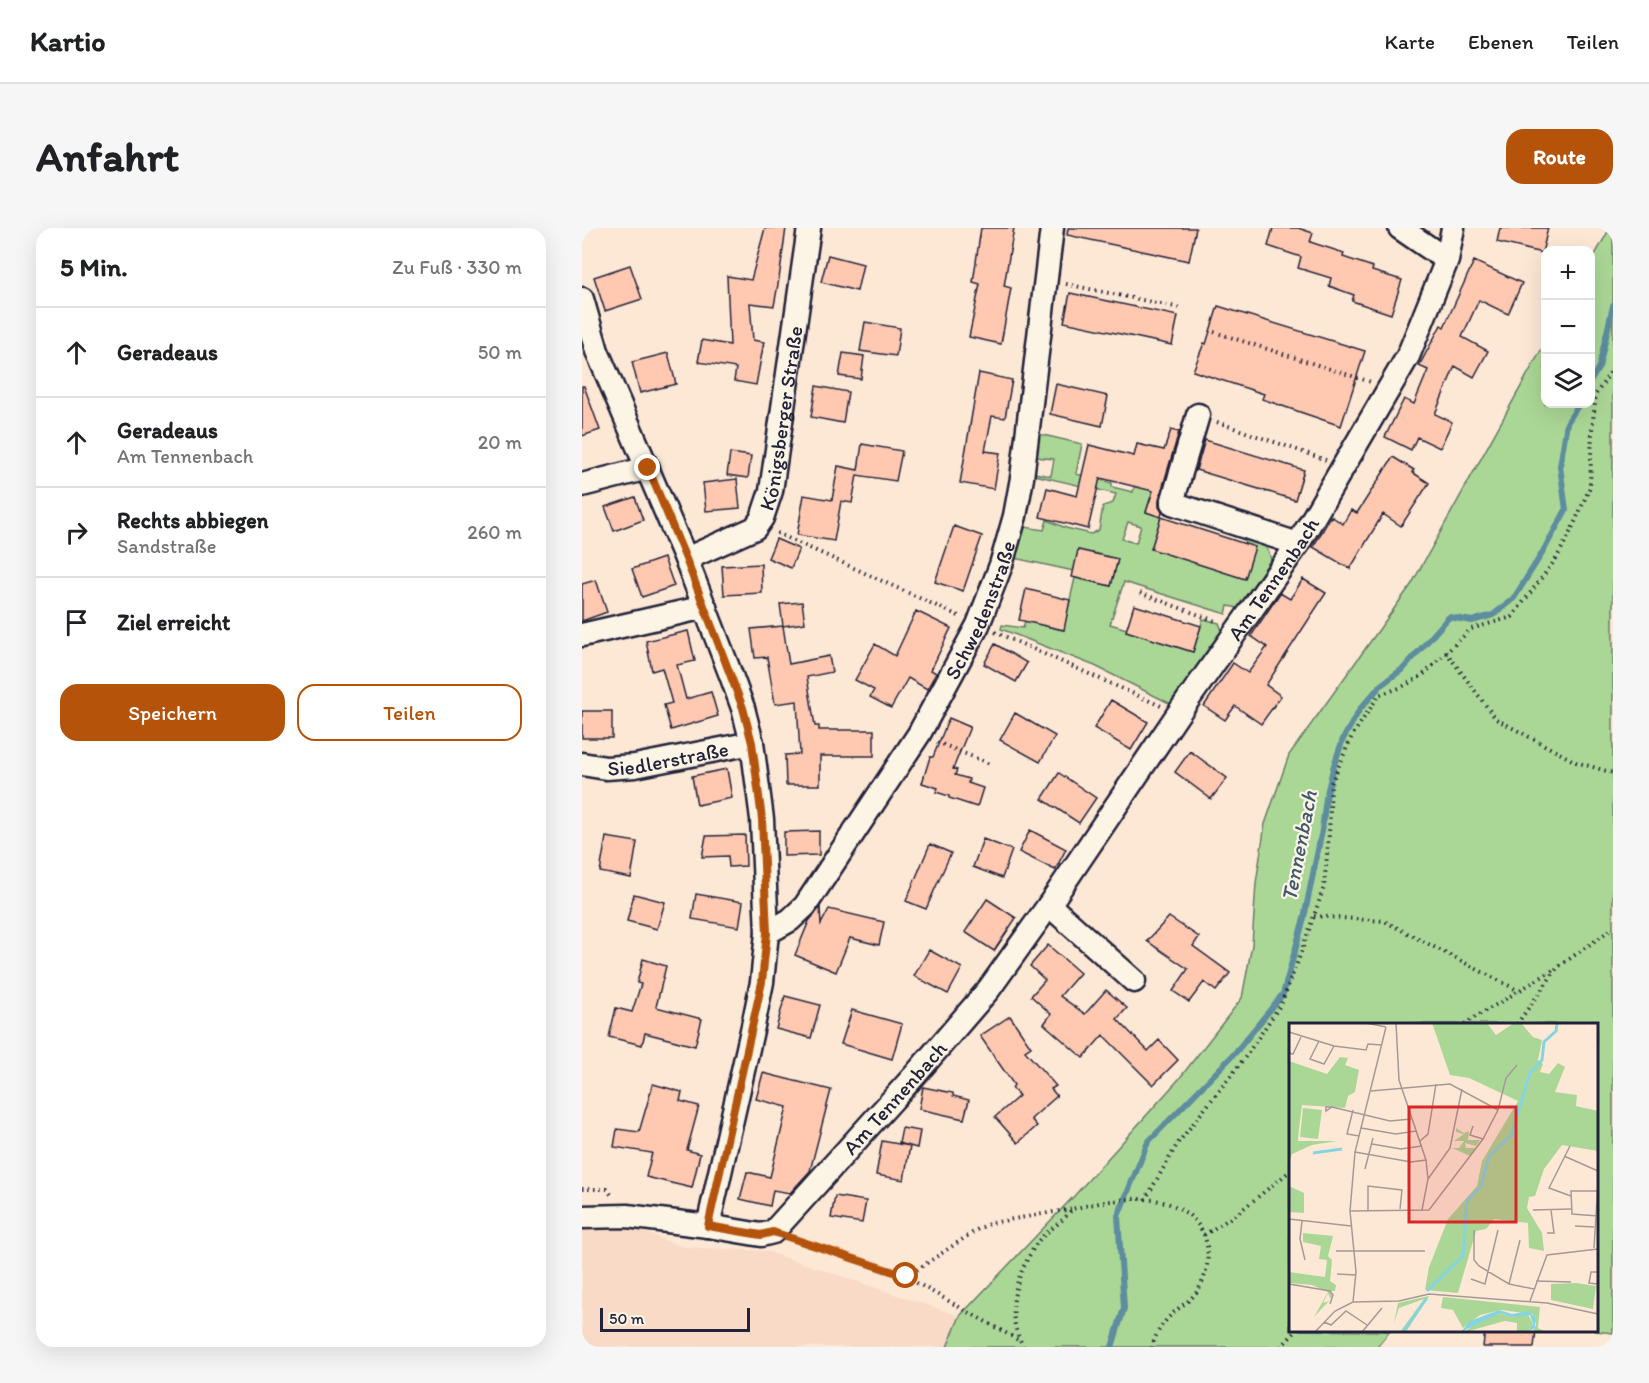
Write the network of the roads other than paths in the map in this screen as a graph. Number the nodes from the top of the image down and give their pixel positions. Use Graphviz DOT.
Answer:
graph roads {
  1 [pos="809,228"];
  2 [pos="1052,228"];
  3 [pos="1400,228"];
  4 [pos="1453,228"];
  5 [pos="1447,260"];
  6 [pos="582,299"];
  7 [pos="590,353"];
  8 [pos="1198,415"];
  9 [pos="648,468"];
  10 [pos="582,485"];
  11 [pos="1298,544"];
  12 [pos="686,559"];
  13 [pos="705,607"];
  14 [pos="582,635"];
  15 [pos="752,743"];
  16 [pos="582,764"];
  17 [pos="1049,905"];
  18 [pos="767,933"];
  19 [pos="1134,981"];
  20 [pos="582,1217"];
  21 [pos="708,1226"];
  1 -- 12 [label="street, Königsberger Straße"];
  2 -- 18 [label="street, Schwedenstraße"];
  3 -- 5 [label="street"];
  4 -- 5 [label="street, Am Tennenbach"];
  5 -- 11 [label="street, Am Tennenbach"];
  6 -- 7 [label="street"];
  7 -- 9 [label="street"];
  8 -- 11 [label="street"];
  9 -- 10 [label="street"];
  9 -- 12 [label="street"];
  11 -- 17 [label="street, Am Tennenbach"];
  12 -- 13 [label="street"];
  13 -- 14 [label="street"];
  13 -- 15 [label="street"];
  15 -- 16 [label="street, Siedlerstraße"];
  15 -- 18 [label="street"];
  17 -- 19 [label="street"];
  17 -- 21 [label="street, Am Tennenbach"];
  18 -- 21 [label="street"];
  20 -- 21 [label="street"];
}
